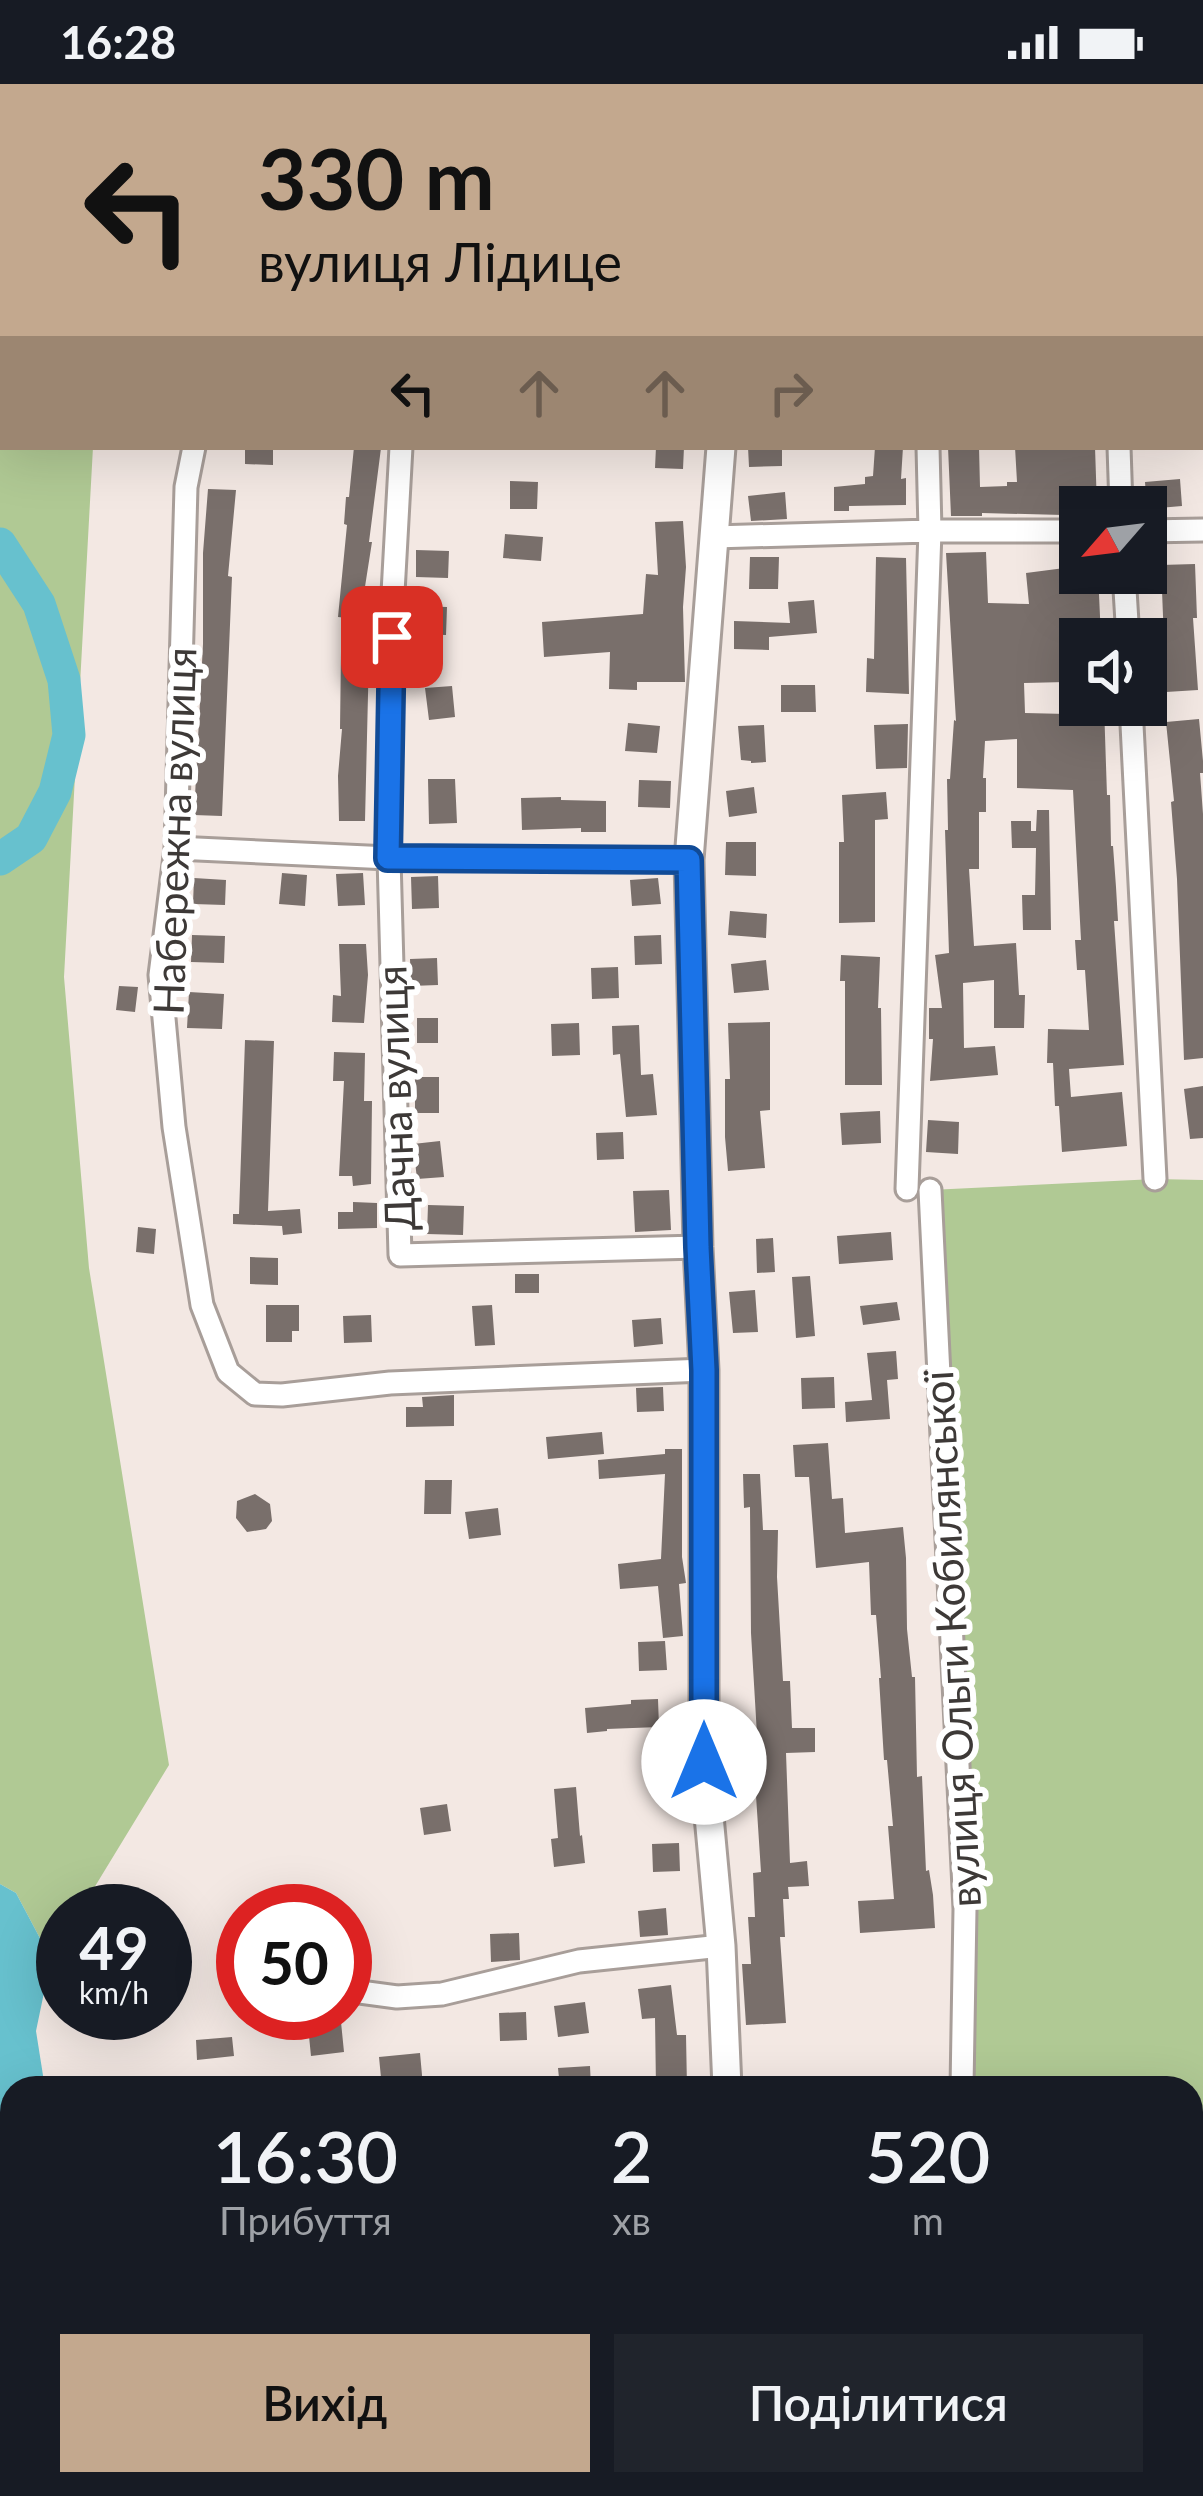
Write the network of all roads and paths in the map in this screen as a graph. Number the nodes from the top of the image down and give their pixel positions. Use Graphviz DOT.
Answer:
graph roads {
  1 [pos="193,450"];
  2 [pos="401,450"];
  3 [pos="721,450"];
  4 [pos="928,450"];
  5 [pos="1119,450"];
  6 [pos="1120,486"];
  7 [pos="1203,530"];
  8 [pos="931,531"];
  9 [pos="1059,531"];
  10 [pos="1167,531"];
  11 [pos="714,537"];
  12 [pos="1132,726"];
  13 [pos="176,848"];
  14 [pos="388,858"];
  15 [pos="689,860"];
  16 [pos="1155,1179"];
  17 [pos="907,1189"];
  18 [pos="930,1190"];
  19 [pos="698,1247"];
  20 [pos="704,1370"];
  21 [pos="721,1946"];
  22 [pos="372,1994"];
  23 [pos="727,2076"];
  24 [pos="962,2076"];
  1 -- 13 [label="street, Набережна вулиця"];
  2 -- 14 [label="street"];
  3 -- 11 [label="main road"];
  4 -- 8 [label="street"];
  5 -- 6 [label="street"];
  7 -- 10 [label="street"];
  8 -- 9 [label="street"];
  8 -- 11 [label="street"];
  8 -- 17 [label="street"];
  11 -- 15 [label="main road"];
  12 -- 16 [label="street"];
  13 -- 14 [label="street"];
  13 -- 20 [label="street, Набережна вулиця"];
  14 -- 15 [label="street"];
  14 -- 19 [label="street, Дачна вулиця"];
  15 -- 19 [label="main road"];
  18 -- 24 [label="street, вулиця Ольги Кобилянської"];
  19 -- 20 [label="main road"];
  20 -- 21 [label="main road"];
  21 -- 22 [label="street"];
  21 -- 23 [label="main road"];
}
